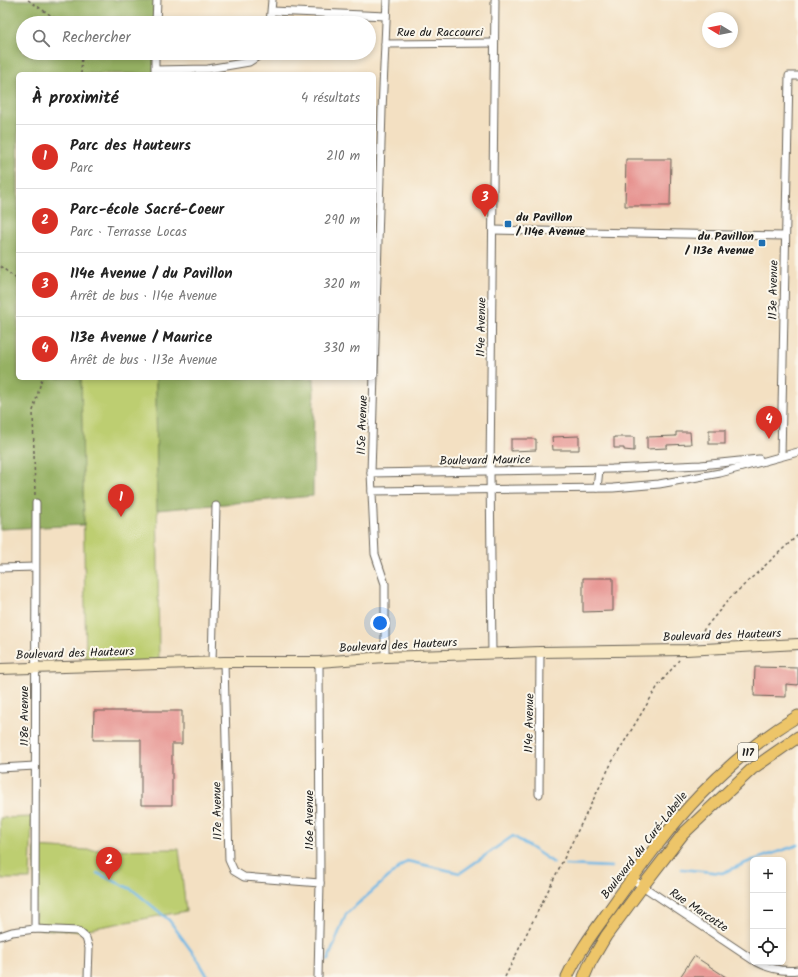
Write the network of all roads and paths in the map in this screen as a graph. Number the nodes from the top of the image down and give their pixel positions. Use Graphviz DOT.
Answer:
graph roads {
  1 [pos="28,0"];
  2 [pos="157,0"];
  3 [pos="272,0"];
  4 [pos="387,0"];
  5 [pos="495,0"];
  6 [pos="272,11"];
  7 [pos="52,16"];
  8 [pos="156,16"];
  9 [pos="271,16"];
  10 [pos="386,16"];
  11 [pos="494,43"];
  12 [pos="385,44"];
  13 [pos="81,60"];
  14 [pos="155,60"];
  15 [pos="252,60"];
  16 [pos="80,72"];
  17 [pos="798,76"];
  18 [pos="493,230"];
  19 [pos="785,236"];
  20 [pos="0,266"];
  21 [pos="16,278"];
  22 [pos="376,308"];
  23 [pos="41,380"];
  24 [pos="374,380"];
  25 [pos="798,452"];
  26 [pos="781,456"];
  27 [pos="599,470"];
  28 [pos="490,471"];
  29 [pos="371,473"];
  30 [pos="597,488"];
  31 [pos="491,490"];
  32 [pos="372,491"];
  33 [pos="36,503"];
  34 [pos="216,506"];
  35 [pos="798,535"];
  36 [pos="35,567"];
  37 [pos="0,568"];
  38 [pos="691,644"];
  39 [pos="798,644"];
  40 [pos="540,652"];
  41 [pos="492,653"];
  42 [pos="385,657"];
  43 [pos="680,658"];
  44 [pos="212,662"];
  45 [pos="224,662"];
  46 [pos="319,662"];
  47 [pos="35,668"];
  48 [pos="0,669"];
  49 [pos="798,716"];
  50 [pos="798,737"];
  51 [pos="35,766"];
  52 [pos="0,768"];
  53 [pos="539,794"];
  54 [pos="632,878"];
  55 [pos="320,883"];
  56 [pos="643,886"];
  57 [pos="35,929"];
  58 [pos="0,936"];
  59 [pos="750,958"];
  60 [pos="764,965"];
  61 [pos="798,970"];
  62 [pos="566,975"];
  63 [pos="88,977"];
  64 [pos="318,977"];
  65 [pos="506,977"];
  66 [pos="584,977"];
  1 -- 7 [label="path"];
  2 -- 8 [label="street"];
  3 -- 6 [label="street"];
  4 -- 10 [label="street, 115e Avenue"];
  5 -- 11 [label="street, 114e Avenue"];
  6 -- 9 [label="street"];
  6 -- 10 [label="street, Rue du Raccourci"];
  10 -- 12 [label="street, 115e Avenue"];
  11 -- 12 [label="street, Rue du Raccourci"];
  11 -- 18 [label="street, 114e Avenue"];
  12 -- 22 [label="street, 115e Avenue"];
  13 -- 16 [label="path"];
  14 -- 15 [label="street"];
  17 -- 19 [label="street, 113e Avenue"];
  18 -- 19 [label="street"];
  18 -- 28 [label="street, 114e Avenue"];
  19 -- 26 [label="street, 113e Avenue"];
  20 -- 21 [label="path"];
  23 -- 33 [label="path"];
  24 -- 29 [label="street, 115e Avenue"];
  25 -- 26 [label="street, Boulevard Maurice"];
  26 -- 27 [label="street, Boulevard Maurice"];
  26 -- 30 [label="street, Boulevard Maurice"];
  27 -- 28 [label="street, Boulevard Maurice"];
  27 -- 30 [label="street"];
  28 -- 29 [label="street, Boulevard Maurice"];
  28 -- 31 [label="street, 114e Avenue"];
  29 -- 32 [label="street, 115e Avenue"];
  30 -- 31 [label="street, Boulevard Maurice"];
  31 -- 32 [label="street, Boulevard Maurice"];
  31 -- 41 [label="street, 114e Avenue"];
  32 -- 42 [label="street, 115e Avenue"];
  33 -- 36 [label="street, 118e Avenue"];
  34 -- 44 [label="street"];
  35 -- 38 [label="path"];
  36 -- 37 [label="street"];
  36 -- 47 [label="street, 118e Avenue"];
  39 -- 40 [label="main road, Boulevard des Hauteurs"];
  40 -- 41 [label="main road, Boulevard des Hauteurs"];
  40 -- 53 [label="street, 114e Avenue"];
  41 -- 42 [label="main road, Boulevard des Hauteurs"];
  42 -- 46 [label="main road, Boulevard des Hauteurs"];
  43 -- 65 [label="path"];
  44 -- 45 [label="main road, Boulevard des Hauteurs"];
  44 -- 47 [label="main road, Boulevard des Hauteurs"];
  45 -- 46 [label="main road, Boulevard des Hauteurs"];
  45 -- 55 [label="street, 117e Avenue"];
  46 -- 55 [label="street, 116e Avenue"];
  47 -- 48 [label="main road, Boulevard des Hauteurs"];
  47 -- 51 [label="street, 118e Avenue"];
  49 -- 54 [label="main road, Boulevard du Curé-Labelle / 117"];
  50 -- 56 [label="main road, Boulevard du Curé-Labelle / 117"];
  51 -- 52 [label="street"];
  51 -- 57 [label="street, 118e Avenue"];
  54 -- 56 [label="street, Rue Marcotte"];
  54 -- 62 [label="main road, Boulevard du Curé-Labelle / 117"];
  55 -- 64 [label="street, 116e Avenue"];
  56 -- 59 [label="street, Rue Marcotte"];
  56 -- 66 [label="main road, Boulevard du Curé-Labelle / 117"];
  57 -- 58 [label="street"];
  57 -- 63 [label="street"];
  60 -- 61 [label="street"];
}
